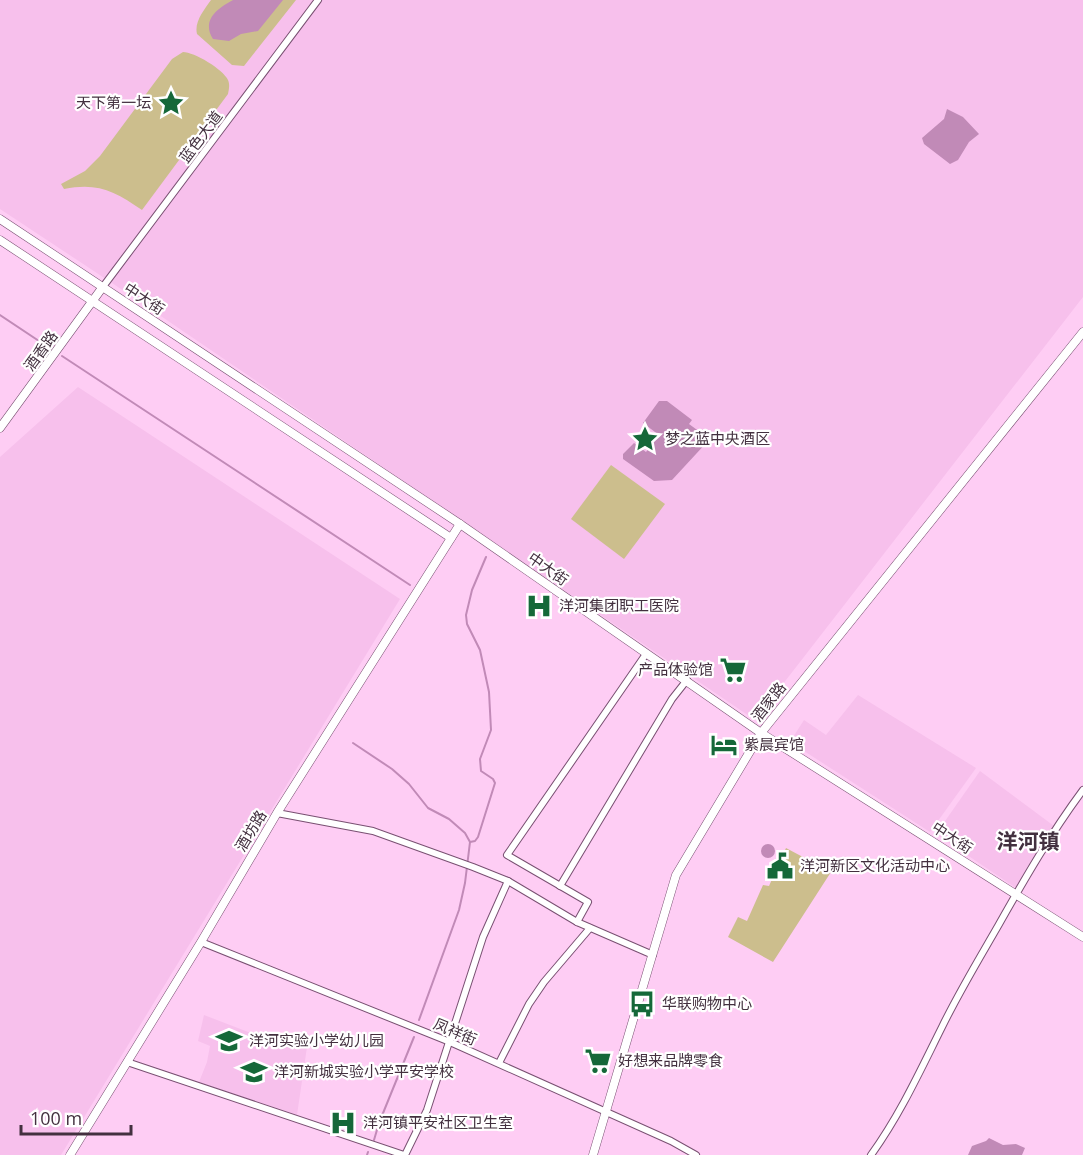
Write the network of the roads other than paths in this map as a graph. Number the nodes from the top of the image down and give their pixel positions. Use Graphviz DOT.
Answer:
graph roads {
  1 [pos="318,0"];
  2 [pos="0,219"];
  3 [pos="0,240"];
  4 [pos="102,288"];
  5 [pos="93,301"];
  6 [pos="1083,332"];
  7 [pos="0,428"];
  8 [pos="460,524"];
  9 [pos="452,538"];
  10 [pos="646,654"];
  11 [pos="687,680"];
  12 [pos="762,733"];
  13 [pos="1083,790"];
  14 [pos="277,813"];
  15 [pos="508,881"];
  16 [pos="560,886"];
  17 [pos="1016,895"];
  18 [pos="577,922"];
  19 [pos="590,928"];
  20 [pos="1083,937"];
  21 [pos="201,942"];
  22 [pos="653,955"];
  23 [pos="450,1042"];
  24 [pos="127,1062"];
  25 [pos="498,1063"];
  26 [pos="605,1111"];
  27 [pos="70,1155"];
  28 [pos="404,1155"];
  29 [pos="593,1155"];
  30 [pos="696,1155"];
  31 [pos="871,1155"];
  1 -- 4 [label="street, 蓝色大道"];
  2 -- 4 [label="street, 中大街"];
  3 -- 5 [label="street, 中大街"];
  4 -- 5 [label="street, 酒香路"];
  4 -- 8 [label="street, 中大街"];
  5 -- 7 [label="street, 酒香路"];
  5 -- 9 [label="street, 中大街"];
  6 -- 12 [label="street, 酒家路"];
  8 -- 9 [label="street, 酒坊路"];
  8 -- 10 [label="street, 中大街"];
  9 -- 14 [label="street, 酒坊路"];
  10 -- 11 [label="street, 中大街"];
  10 -- 16 [label="street"];
  11 -- 12 [label="street, 中大街"];
  11 -- 16 [label="street"];
  12 -- 17 [label="street, 中大街"];
  12 -- 22 [label="street, 酒家路"];
  13 -- 17 [label="street"];
  14 -- 15 [label="street"];
  14 -- 21 [label="street, 酒坊路"];
  15 -- 18 [label="street"];
  15 -- 23 [label="street"];
  16 -- 18 [label="street"];
  17 -- 20 [label="street, 中大街"];
  17 -- 31 [label="street"];
  18 -- 19 [label="street"];
  19 -- 22 [label="street"];
  19 -- 25 [label="street"];
  21 -- 23 [label="street, 凤祥街"];
  21 -- 24 [label="street, 酒坊路"];
  22 -- 26 [label="street, 酒家路"];
  23 -- 25 [label="street, 凤祥街"];
  23 -- 28 [label="street"];
  24 -- 27 [label="street, 酒坊路"];
  24 -- 28 [label="street"];
  25 -- 26 [label="street, 凤祥街"];
  26 -- 29 [label="street, 酒家路"];
  26 -- 30 [label="street, 凤祥街"];
}
